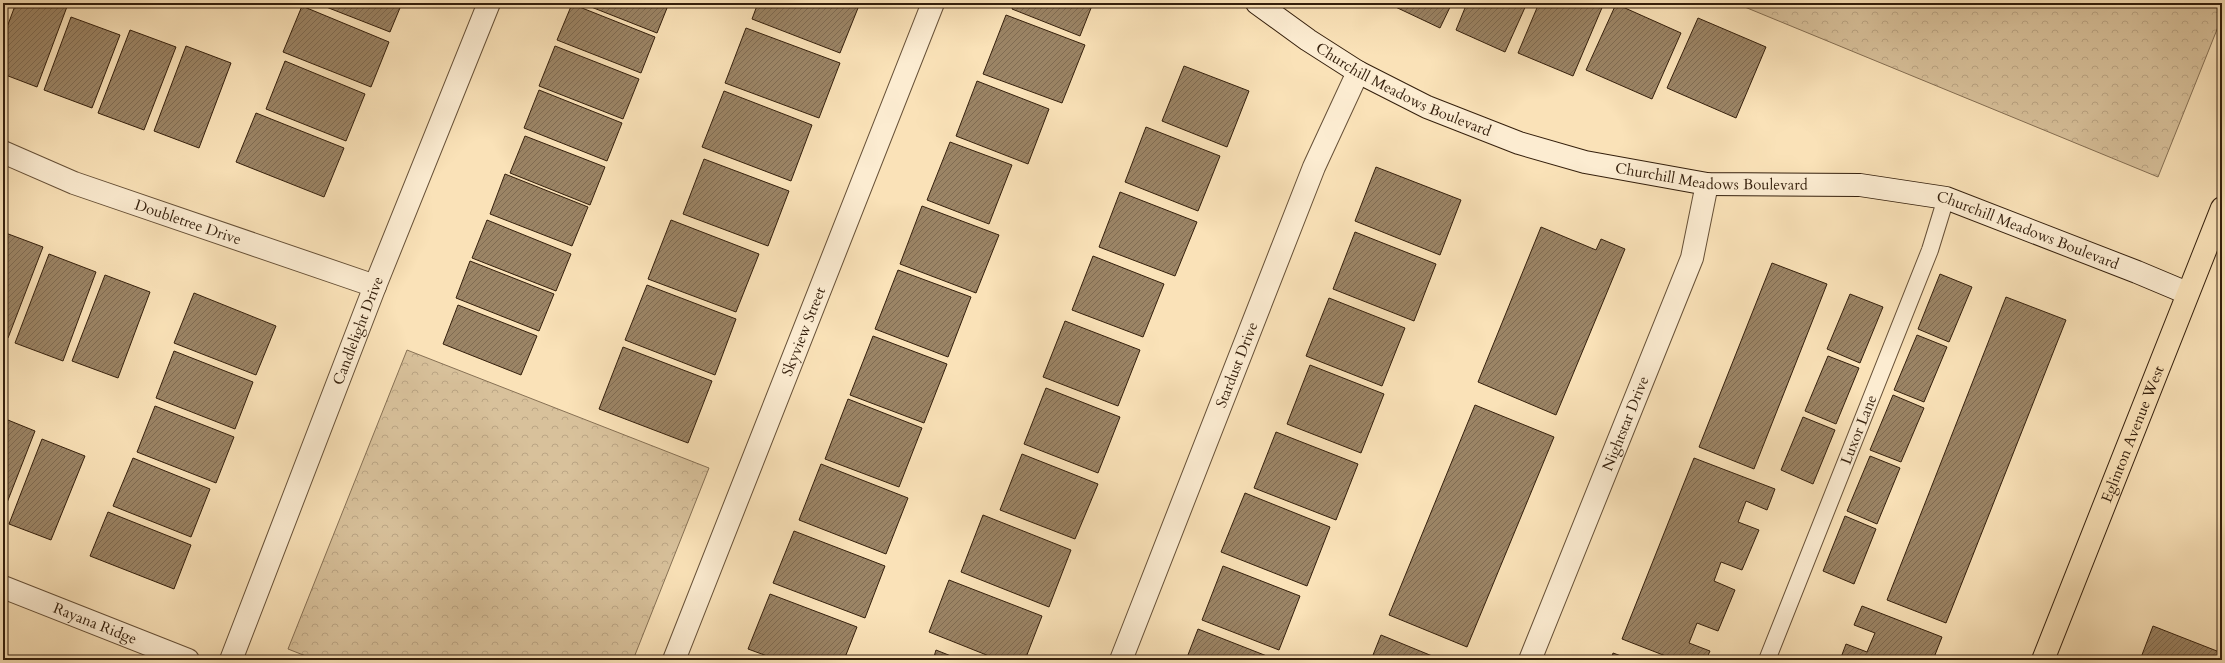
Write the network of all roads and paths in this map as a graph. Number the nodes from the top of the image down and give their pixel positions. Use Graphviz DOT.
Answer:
graph roads {
  1 [pos="489,3"];
  2 [pos="934,3"];
  3 [pos="1256,3"];
  4 [pos="1358,72"];
  5 [pos="3,152"];
  6 [pos="1707,184"];
  7 [pos="1946,198"];
  8 [pos="2222,208"];
  9 [pos="375,286"];
  10 [pos="2187,293"];
  11 [pos="3,587"];
  12 [pos="188,660"];
  13 [pos="231,660"];
  14 [pos="674,660"];
  15 [pos="1120,660"];
  16 [pos="1530,660"];
  17 [pos="1767,660"];
  18 [pos="2043,660"];
  1 -- 9 [label="street, Candlelight Drive"];
  2 -- 14 [label="street, Skyview Street"];
  3 -- 4 [label="street, Churchill Meadows Boulevard"];
  4 -- 6 [label="street, Churchill Meadows Boulevard"];
  4 -- 15 [label="street, Stardust Drive"];
  5 -- 9 [label="street, Doubletree Drive"];
  6 -- 7 [label="street, Churchill Meadows Boulevard"];
  6 -- 16 [label="street, Nightstar Drive"];
  7 -- 10 [label="street, Churchill Meadows Boulevard"];
  7 -- 17 [label="lane, Luxor Lane"];
  8 -- 10 [label="main road, Eglinton Avenue West"];
  9 -- 13 [label="street, Candlelight Drive"];
  10 -- 18 [label="main road, Eglinton Avenue West"];
  11 -- 12 [label="street, Rayana Ridge"];
}
